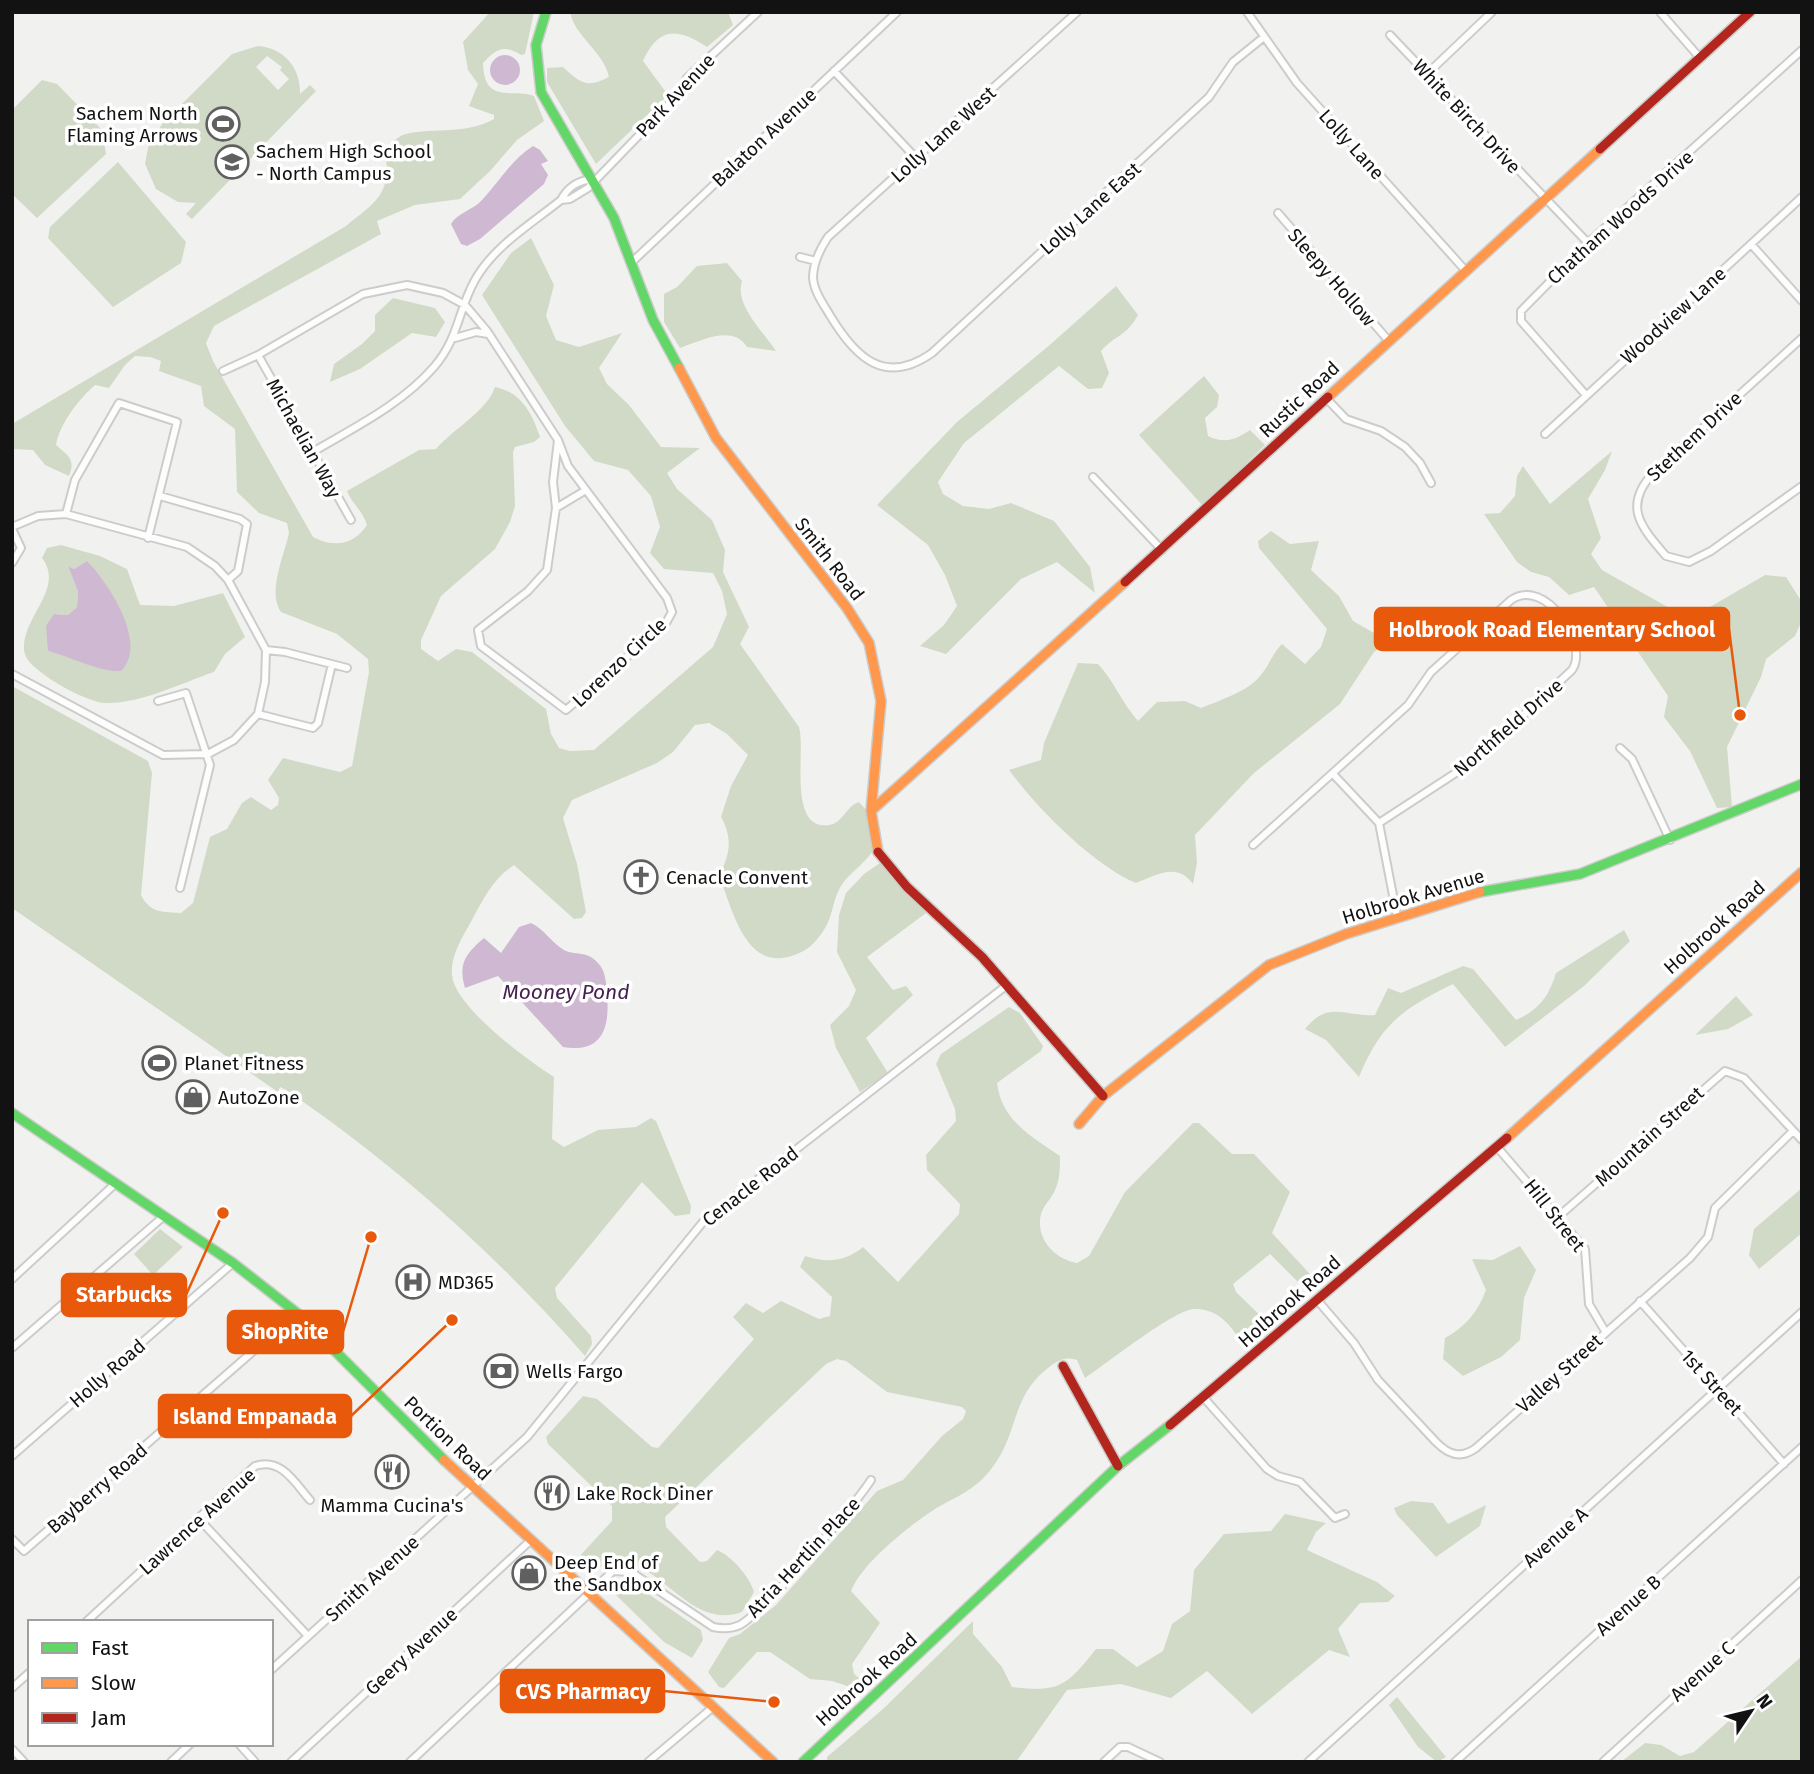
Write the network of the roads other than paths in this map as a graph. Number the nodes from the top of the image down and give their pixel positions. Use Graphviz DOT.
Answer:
graph roads {
  1 [pos="546,12"];
  2 [pos="758,12"];
  3 [pos="897,12"];
  4 [pos="1077,12"];
  5 [pos="1247,12"];
  6 [pos="1492,12"];
  7 [pos="1660,12"];
  8 [pos="1750,12"];
  9 [pos="1390,35"];
  10 [pos="1264,37"];
  11 [pos="1802,51"];
  12 [pos="1700,58"];
  13 [pos="834,71"];
  14 [pos="1428,73"];
  15 [pos="916,158"];
  16 [pos="594,181"];
  17 [pos="1544,197"];
  18 [pos="1802,197"];
  19 [pos="1278,213"];
  20 [pos="1588,243"];
  21 [pos="1751,244"];
  22 [pos="800,257"];
  23 [pos="816,261"];
  24 [pos="632,262"];
  25 [pos="1465,270"];
  26 [pos="1802,301"];
  27 [pos="465,305"];
  28 [pos="490,335"];
  29 [pos="455,338"];
  30 [pos="1802,338"];
  31 [pos="1388,340"];
  32 [pos="258,355"];
  33 [pos="223,371"];
  34 [pos="1585,394"];
  35 [pos="1326,398"];
  36 [pos="1545,434"];
  37 [pos="558,440"];
  38 [pos="311,453"];
  39 [pos="1093,477"];
  40 [pos="1431,483"];
  41 [pos="1802,486"];
  42 [pos="586,490"];
  43 [pos="160,496"];
  44 [pos="556,508"];
  45 [pos="66,514"];
  46 [pos="351,520"];
  47 [pos="12,528"];
  48 [pos="148,538"];
  49 [pos="1161,550"];
  50 [pos="12,564"];
  51 [pos="228,580"];
  52 [pos="266,650"];
  53 [pos="332,664"];
  54 [pos="347,668"];
  55 [pos="12,674"];
  56 [pos="158,701"];
  57 [pos="258,714"];
  58 [pos="1620,748"];
  59 [pos="208,754"];
  60 [pos="1334,775"];
  61 [pos="1802,785"];
  62 [pos="871,811"];
  63 [pos="1379,823"];
  64 [pos="1670,840"];
  65 [pos="1252,845"];
  66 [pos="1802,872"];
  67 [pos="180,888"];
  68 [pos="1397,916"];
  69 [pos="1007,985"];
  70 [pos="1103,1097"];
  71 [pos="12,1113"];
  72 [pos="1079,1124"];
  73 [pos="1793,1130"];
  74 [pos="1802,1140"];
  75 [pos="1497,1147"];
  76 [pos="116,1183"];
  77 [pos="164,1216"];
  78 [pos="1559,1216"];
  79 [pos="233,1263"];
  80 [pos="12,1279"];
  81 [pos="1318,1301"];
  82 [pos="1640,1301"];
  83 [pos="1802,1312"];
  84 [pos="297,1313"];
  85 [pos="1605,1331"];
  86 [pos="12,1348"];
  87 [pos="1063,1366"];
  88 [pos="1717,1389"];
  89 [pos="1204,1398"];
  90 [pos="1802,1447"];
  91 [pos="12,1456"];
  92 [pos="1784,1464"];
  93 [pos="1118,1466"];
  94 [pos="871,1480"];
  95 [pos="474,1487"];
  96 [pos="310,1500"];
  97 [pos="1345,1514"];
  98 [pos="199,1519"];
  99 [pos="12,1539"];
  100 [pos="531,1541"];
  101 [pos="1802,1580"];
  102 [pos="588,1592"];
  103 [pos="88,1620"];
  104 [pos="308,1636"];
  105 [pos="273,1668"];
  106 [pos="28,1674"];
  107 [pos="12,1688"];
  108 [pos="712,1708"];
  109 [pos="188,1746"];
  110 [pos="241,1746"];
  111 [pos="12,1749"];
  112 [pos="24,1762"];
  113 [pos="171,1762"];
  114 [pos="255,1762"];
  115 [pos="291,1762"];
  116 [pos="410,1762"];
  117 [pos="648,1762"];
  118 [pos="773,1762"];
  119 [pos="803,1762"];
  120 [pos="1104,1762"];
  121 [pos="1160,1762"];
  122 [pos="1308,1762"];
  123 [pos="1455,1762"];
  124 [pos="1603,1762"];
  1 -- 16 [label="street, Smith Road"];
  2 -- 16 [label="street, Park Avenue"];
  3 -- 13 [label="street, Balaton Avenue"];
  4 -- 15 [label="street, Lolly Lane West"];
  5 -- 10 [label="street, Lolly Lane"];
  6 -- 14 [label="street"];
  7 -- 12 [label="street"];
  8 -- 12 [label="street, Rustic Road"];
  9 -- 14 [label="street, White Birch Drive"];
  10 -- 23 [label="street, Lolly Lane East"];
  10 -- 25 [label="street, Lolly Lane"];
  11 -- 20 [label="street, Chatham Woods Drive"];
  12 -- 17 [label="street, Rustic Road"];
  13 -- 15 [label="street"];
  13 -- 24 [label="street, Balaton Avenue"];
  14 -- 17 [label="street, White Birch Drive"];
  15 -- 23 [label="street, Lolly Lane West"];
  16 -- 24 [label="street, Smith Road"];
  16 -- 27 [label="street, Park Avenue"];
  17 -- 20 [label="street, White Birch Drive"];
  17 -- 25 [label="street, Rustic Road"];
  18 -- 21 [label="street, Woodview Lane"];
  19 -- 31 [label="street, Sleepy Hollow"];
  20 -- 34 [label="street, Chatham Woods Drive"];
  21 -- 26 [label="street"];
  21 -- 34 [label="street, Woodview Lane"];
  22 -- 23 [label="street"];
  24 -- 62 [label="street, Smith Road"];
  25 -- 31 [label="street, Rustic Road"];
  27 -- 28 [label="street, Lorenzo Circle"];
  27 -- 29 [label="street, Park Avenue"];
  27 -- 32 [label="street, Michaelian Way"];
  28 -- 29 [label="street"];
  28 -- 37 [label="street, Lorenzo Circle"];
  29 -- 38 [label="street, Park Avenue"];
  30 -- 41 [label="street, Stethem Drive"];
  31 -- 35 [label="street, Rustic Road"];
  32 -- 33 [label="street, Michaelian Way"];
  32 -- 38 [label="street, Michaelian Way"];
  34 -- 36 [label="street, Woodview Lane"];
  35 -- 40 [label="street"];
  35 -- 49 [label="street, Rustic Road"];
  37 -- 42 [label="street, Lorenzo Circle"];
  37 -- 44 [label="street, Lorenzo Circle"];
  38 -- 46 [label="street, Michaelian Way"];
  39 -- 49 [label="street"];
  42 -- 44 [label="street"];
  42 -- 44 [label="street, Lorenzo Circle"];
  43 -- 45 [label="street"];
  43 -- 48 [label="street"];
  43 -- 51 [label="street"];
  45 -- 47 [label="street"];
  45 -- 48 [label="street"];
  47 -- 50 [label="street"];
  48 -- 51 [label="street"];
  49 -- 62 [label="street, Rustic Road"];
  51 -- 52 [label="street"];
  52 -- 53 [label="street"];
  52 -- 57 [label="street"];
  53 -- 54 [label="street"];
  53 -- 57 [label="street"];
  55 -- 59 [label="street"];
  56 -- 59 [label="street"];
  57 -- 59 [label="street"];
  58 -- 64 [label="street"];
  59 -- 67 [label="street"];
  60 -- 63 [label="street"];
  60 -- 63 [label="street, Northfield Drive"];
  60 -- 65 [label="street, Northfield Drive"];
  61 -- 64 [label="street, Holbrook Avenue"];
  62 -- 69 [label="street, Smith Road"];
  63 -- 68 [label="street"];
  64 -- 68 [label="street, Holbrook Avenue"];
  66 -- 75 [label="street, Holbrook Road"];
  68 -- 70 [label="street, Holbrook Avenue"];
  69 -- 70 [label="street, Smith Road"];
  69 -- 95 [label="street, Cenacle Road"];
  70 -- 72 [label="street, Holbrook Avenue"];
  71 -- 76 [label="street, Portion Road"];
  73 -- 74 [label="street"];
  73 -- 78 [label="street, Mountain Street"];
  73 -- 82 [label="street, Valley Street"];
  75 -- 78 [label="street, Hill Street"];
  75 -- 81 [label="street, Holbrook Road"];
  76 -- 77 [label="street, Portion Road"];
  76 -- 80 [label="street"];
  77 -- 79 [label="street, Portion Road"];
  77 -- 86 [label="street"];
  78 -- 85 [label="street, Hill Street"];
  79 -- 84 [label="street, Portion Road"];
  79 -- 91 [label="street, Holly Road"];
  81 -- 85 [label="street, Valley Street"];
  81 -- 89 [label="street, Holbrook Road"];
  82 -- 85 [label="street, Valley Street"];
  82 -- 88 [label="street, 1st Street"];
  83 -- 88 [label="street, Avenue A"];
  84 -- 95 [label="street, Portion Road"];
  84 -- 99 [label="street, Bayberry Road"];
  87 -- 93 [label="street"];
  88 -- 92 [label="street, 1st Street"];
  88 -- 122 [label="street, Avenue A"];
  89 -- 93 [label="street, Holbrook Road"];
  89 -- 97 [label="street"];
  90 -- 92 [label="street, Avenue B"];
  92 -- 123 [label="street, Avenue B"];
  93 -- 119 [label="street, Holbrook Road"];
  94 -- 102 [label="street, Atria Hertlin Place"];
  95 -- 100 [label="street, Portion Road"];
  95 -- 104 [label="street, Smith Avenue"];
  96 -- 98 [label="street, Lawrence Avenue"];
  98 -- 103 [label="street, Lawrence Avenue"];
  98 -- 104 [label="street"];
  100 -- 102 [label="street, Portion Road"];
  100 -- 115 [label="street, Geery Avenue"];
  101 -- 124 [label="street, Avenue C"];
  102 -- 108 [label="street, Portion Road"];
  102 -- 116 [label="street"];
  104 -- 105 [label="street, Smith Avenue"];
  106 -- 107 [label="street"];
  108 -- 117 [label="street"];
  108 -- 118 [label="street, Portion Road"];
  109 -- 113 [label="street"];
  110 -- 114 [label="street"];
  111 -- 112 [label="street"];
  120 -- 121 [label="street"];
}
